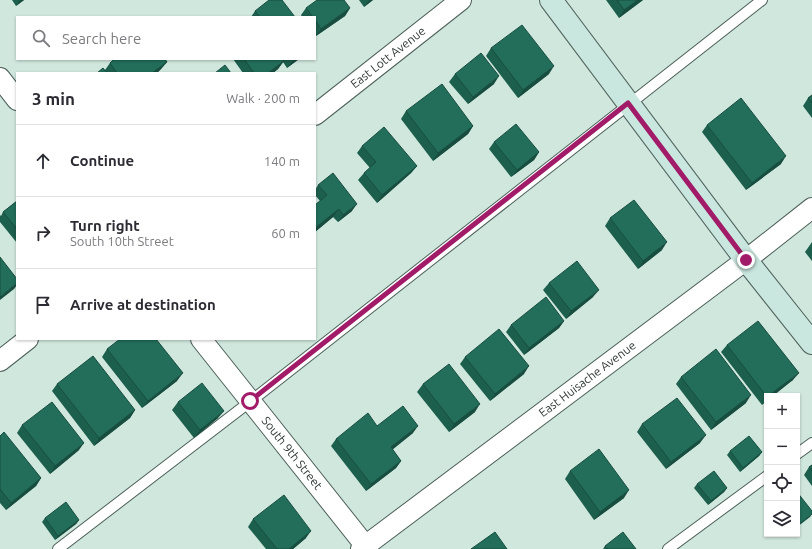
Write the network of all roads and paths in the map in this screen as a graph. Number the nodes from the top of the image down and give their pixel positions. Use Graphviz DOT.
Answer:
graph roads {
  1 [pos="461,0"];
  2 [pos="551,0"];
  3 [pos="762,0"];
  4 [pos="0,78"];
  5 [pos="16,99"];
  6 [pos="628,103"];
  7 [pos="316,114"];
  8 [pos="812,208"];
  9 [pos="746,260"];
  10 [pos="27,340"];
  11 [pos="202,340"];
  12 [pos="812,343"];
  13 [pos="0,361"];
  14 [pos="250,401"];
  15 [pos="812,443"];
  16 [pos="800,452"];
  17 [pos="764,478"];
  18 [pos="365,548"];
  19 [pos="58,549"];
  20 [pos="668,549"];
  1 -- 7 [label="street, East Lott Avenue"];
  2 -- 6 [label="street"];
  3 -- 6 [label="lane"];
  4 -- 5 [label="street"];
  6 -- 9 [label="street"];
  6 -- 14 [label="lane"];
  8 -- 9 [label="street, East Huisache Avenue"];
  9 -- 12 [label="street"];
  9 -- 18 [label="street, East Huisache Avenue"];
  10 -- 13 [label="street"];
  11 -- 14 [label="street, South 9th Street"];
  14 -- 18 [label="street, South 9th Street"];
  14 -- 19 [label="lane"];
  15 -- 16 [label="lane"];
  17 -- 20 [label="lane"];
}
